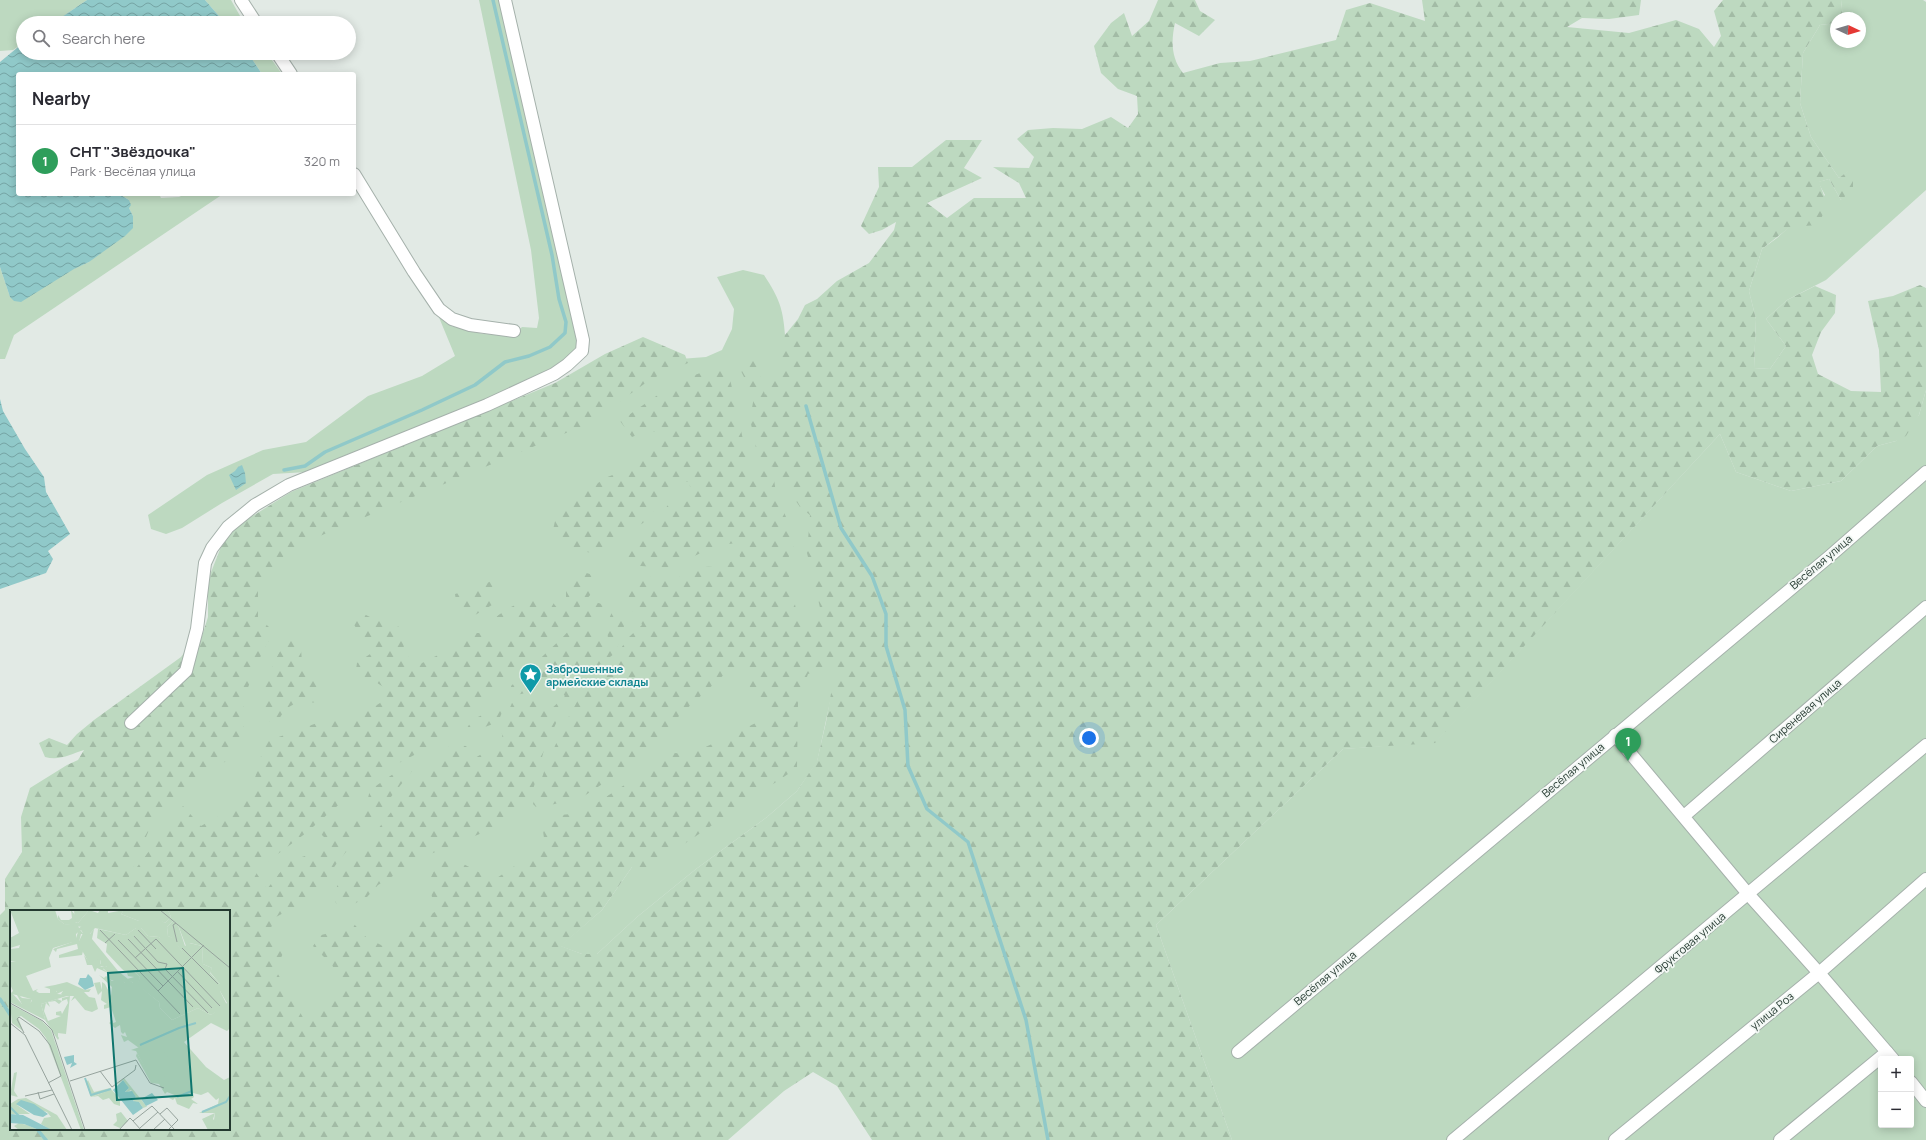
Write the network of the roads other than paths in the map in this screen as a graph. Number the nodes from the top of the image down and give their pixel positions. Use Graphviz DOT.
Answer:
graph roads {
  1 [pos="241,0"];
  2 [pos="505,0"];
  3 [pos="251,16"];
  4 [pos="282,60"];
  5 [pos="290,72"];
  6 [pos="356,177"];
  7 [pos="514,331"];
  8 [pos="1926,472"];
  9 [pos="1926,607"];
  10 [pos="132,723"];
  11 [pos="1615,735"];
  12 [pos="1926,745"];
  13 [pos="1684,816"];
  14 [pos="1926,878"];
  15 [pos="1749,894"];
  16 [pos="1820,973"];
  17 [pos="1238,1052"];
  18 [pos="1890,1056"];
  19 [pos="1878,1065"];
  20 [pos="1914,1086"];
  21 [pos="1926,1101"];
  22 [pos="1453,1140"];
  23 [pos="1615,1140"];
  24 [pos="1780,1140"];
  1 -- 3 [label="street"];
  2 -- 10 [label="street"];
  4 -- 5 [label="street"];
  6 -- 7 [label="street"];
  8 -- 11 [label="street, Весёлая улица"];
  9 -- 13 [label="street, Сиреневая улица"];
  11 -- 13 [label="street"];
  11 -- 17 [label="street, Весёлая улица"];
  12 -- 15 [label="street, Фруктовая улица"];
  13 -- 15 [label="street"];
  14 -- 16 [label="street, улица Роз"];
  15 -- 16 [label="street"];
  15 -- 22 [label="street, Фруктовая улица"];
  16 -- 18 [label="street"];
  16 -- 23 [label="street, улица Роз"];
  19 -- 24 [label="street"];
  20 -- 21 [label="street"];
}
